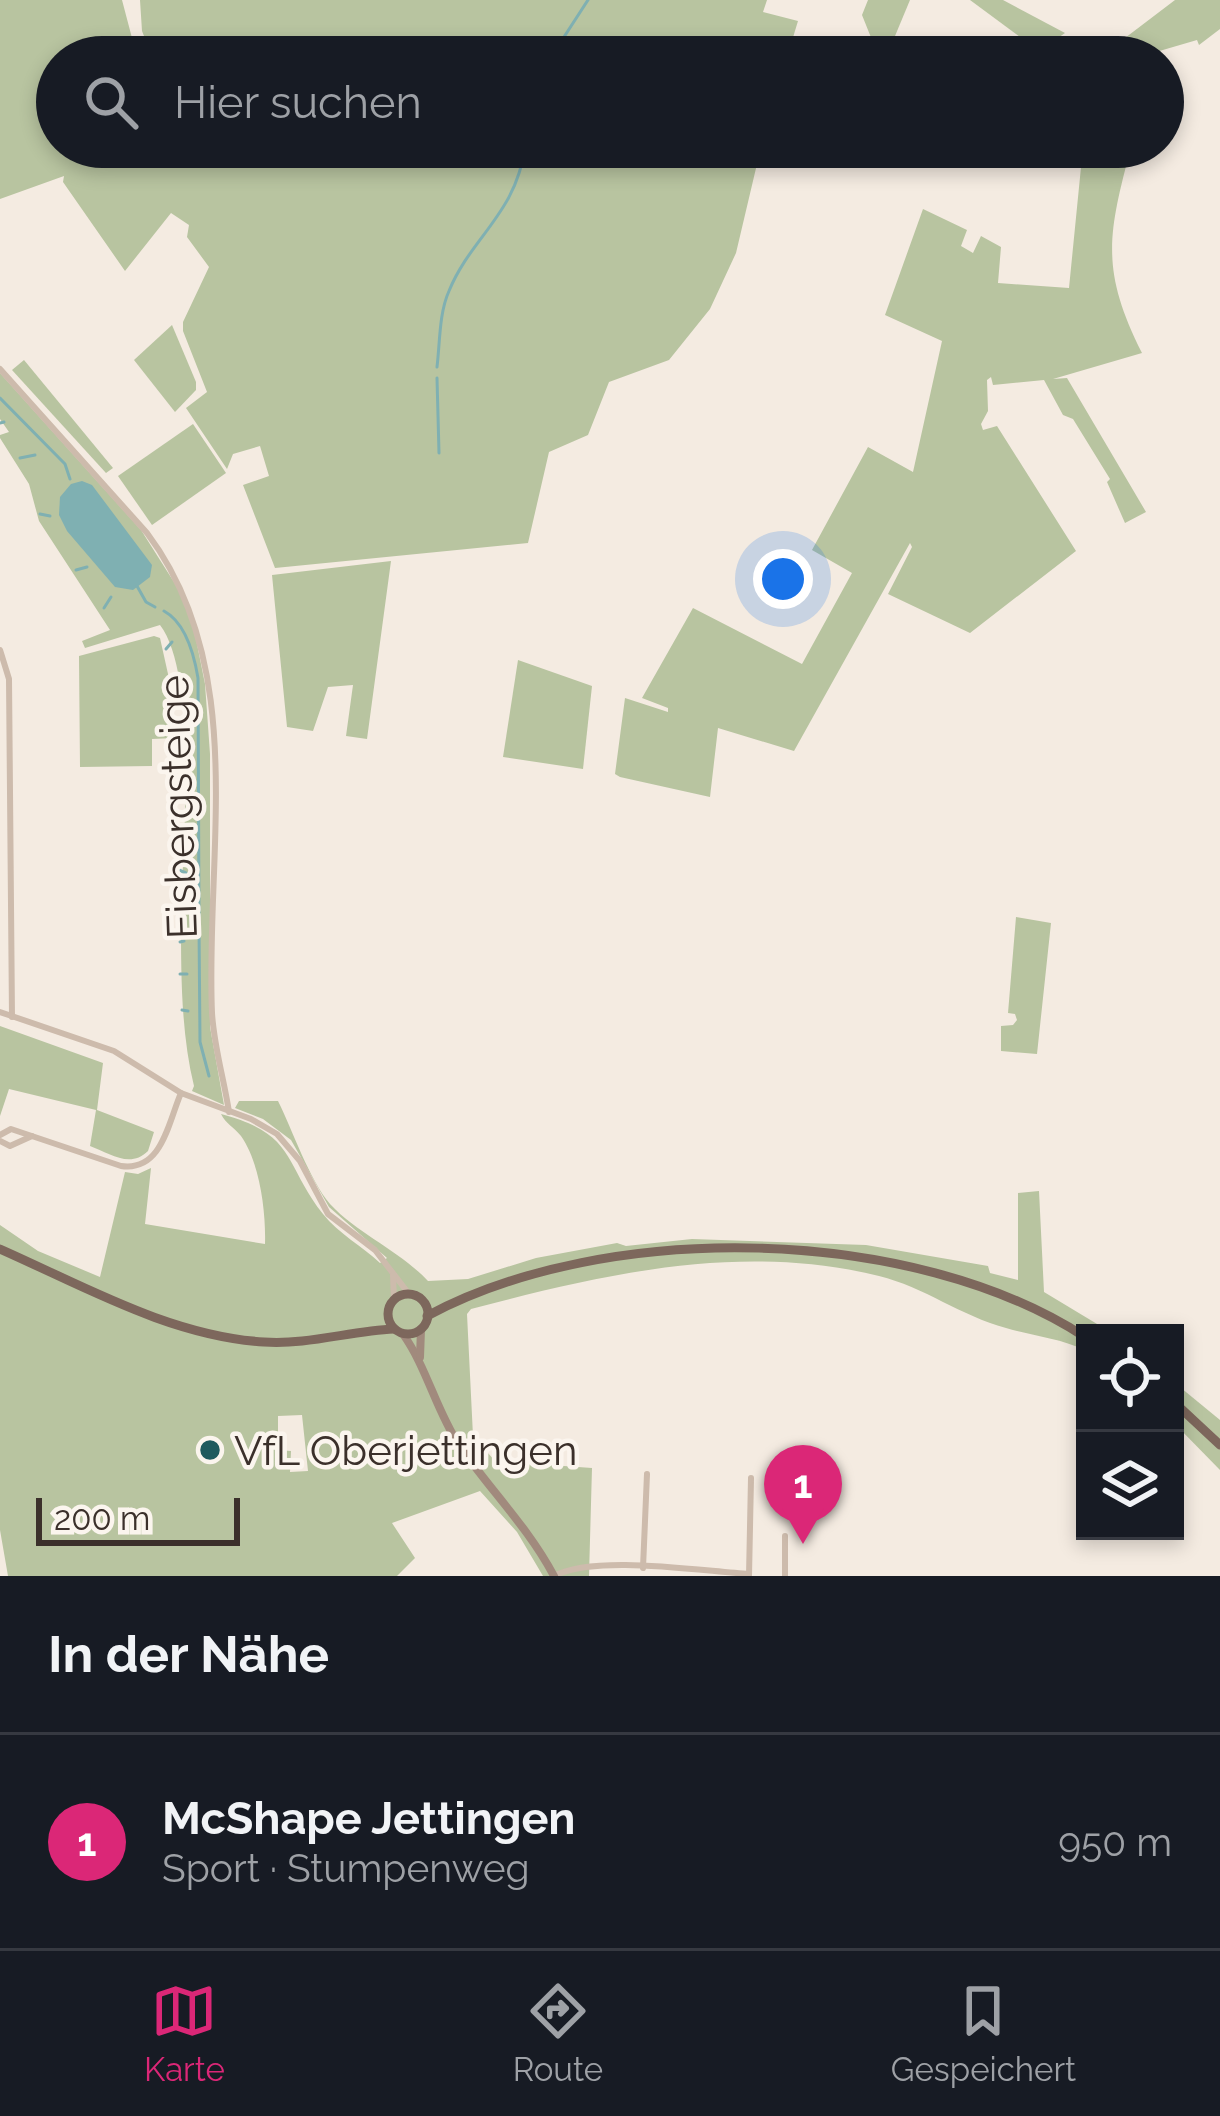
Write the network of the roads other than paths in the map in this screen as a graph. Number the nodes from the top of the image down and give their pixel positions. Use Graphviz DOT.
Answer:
graph roads {
  1 [pos="0,369"];
  2 [pos="0,650"];
  3 [pos="0,1012"];
  4 [pos="13,1017"];
  5 [pos="182,1093"];
  6 [pos="229,1112"];
  7 [pos="32,1136"];
  8 [pos="0,1138"];
  9 [pos="0,1249"];
  10 [pos="393,1272"];
  11 [pos="409,1294"];
  12 [pos="394,1300"];
  13 [pos="456,1301"];
  14 [pos="423,1302"];
  15 [pos="388,1313"];
  16 [pos="427,1316"];
  17 [pos="421,1329"];
  18 [pos="363,1331"];
  19 [pos="399,1331"];
  20 [pos="1076,1332"];
  21 [pos="420,1358"];
  22 [pos="1184,1411"];
  23 [pos="1220,1445"];
  24 [pos="647,1474"];
  25 [pos="752,1478"];
  26 [pos="785,1536"];
  27 [pos="643,1568"];
  28 [pos="749,1575"];
  29 [pos="554,1576"];
  30 [pos="784,1576"];
  1 -- 6 [label="street, Eisbergsteige"];
  2 -- 4 [label="street"];
  3 -- 4 [label="street"];
  4 -- 5 [label="street"];
  5 -- 6 [label="street"];
  5 -- 7 [label="street"];
  6 -- 10 [label="street"];
  7 -- 8 [label="street"];
  7 -- 8 [label="street"];
  9 -- 18 [label="main road"];
  10 -- 11 [label="street"];
  10 -- 12 [label="street"];
  11 -- 12 [label="main road"];
  11 -- 14 [label="main road"];
  12 -- 15 [label="main road"];
  13 -- 14 [label="main road"];
  13 -- 16 [label="main road"];
  13 -- 20 [label="main road"];
  14 -- 16 [label="main road"];
  15 -- 18 [label="main road"];
  15 -- 19 [label="main road"];
  16 -- 17 [label="main road"];
  17 -- 19 [label="main road"];
  17 -- 21 [label="street"];
  18 -- 19 [label="main road"];
  19 -- 21 [label="street"];
  21 -- 29 [label="street"];
  22 -- 23 [label="main road"];
  24 -- 27 [label="street"];
  25 -- 28 [label="street"];
  26 -- 30 [label="street"];
  27 -- 28 [label="street"];
  27 -- 29 [label="street"];
}
